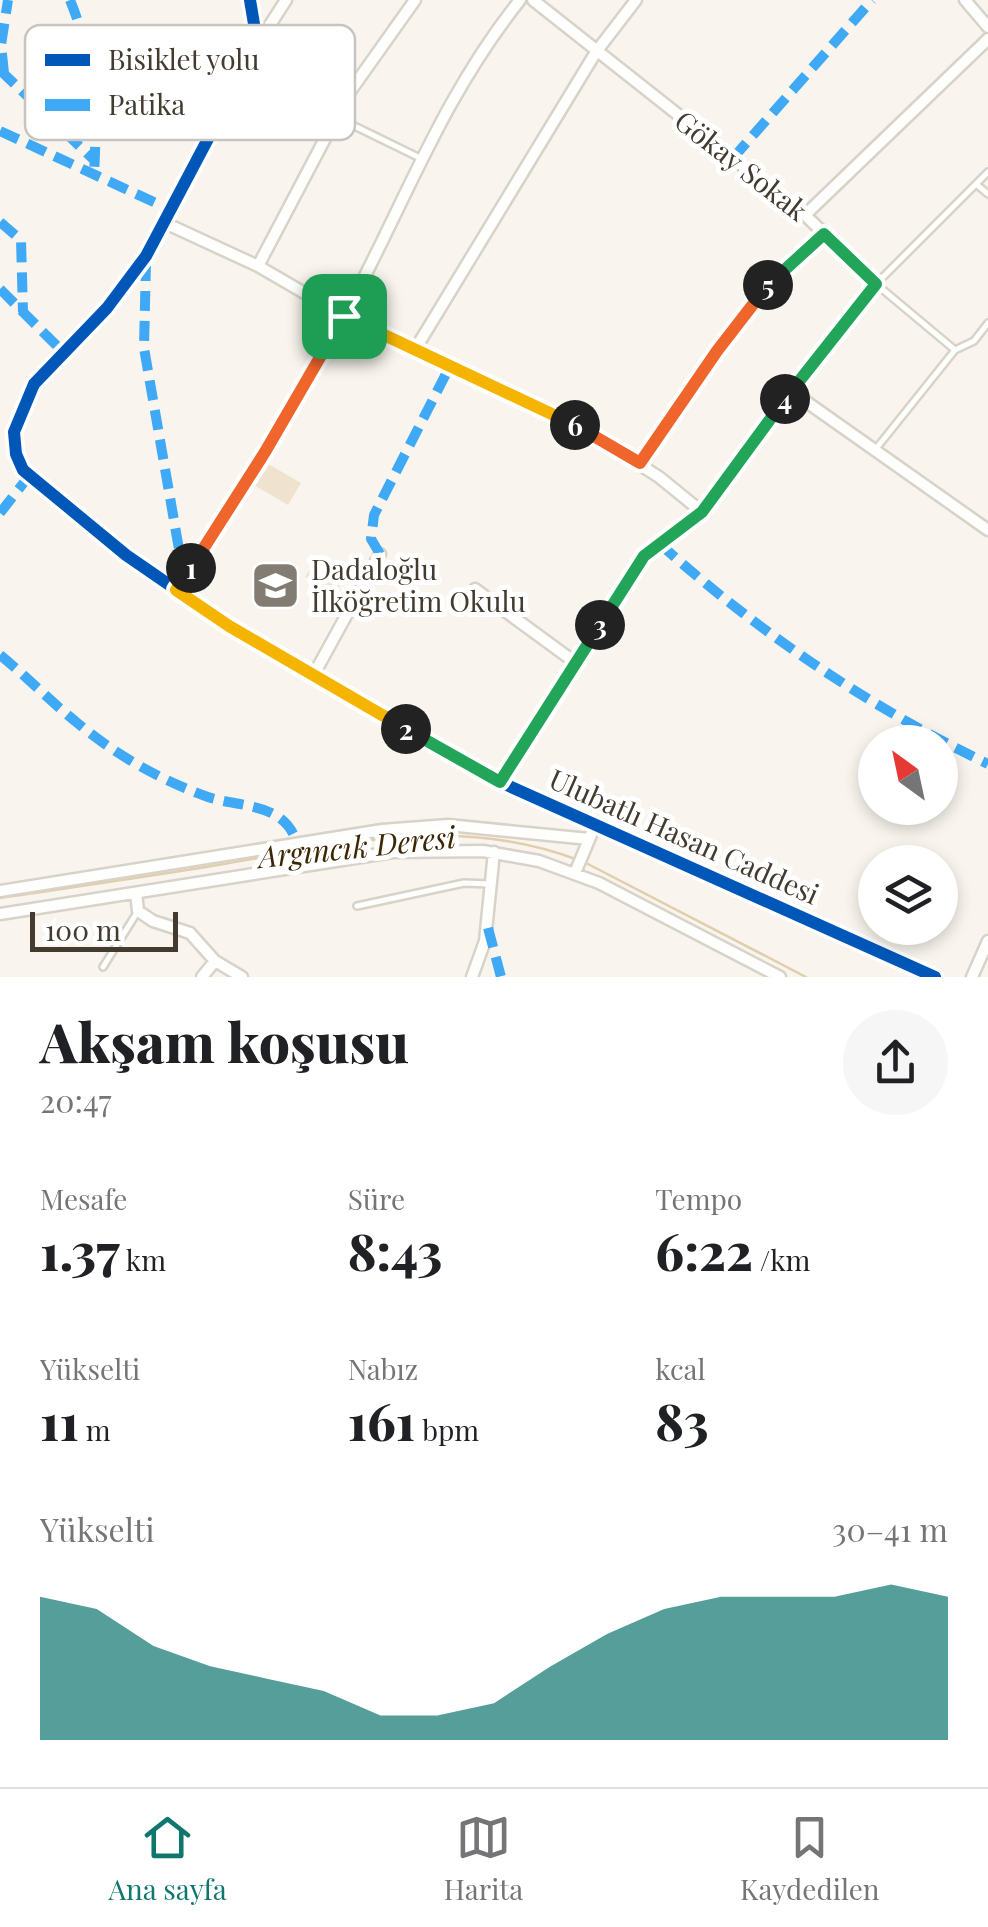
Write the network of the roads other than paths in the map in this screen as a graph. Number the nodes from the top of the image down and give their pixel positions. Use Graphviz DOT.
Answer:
graph roads {
  1 [pos="250,0"];
  2 [pos="286,0"];
  3 [pos="415,0"];
  4 [pos="520,0"];
  5 [pos="533,0"];
  6 [pos="636,0"];
  7 [pos="965,0"];
  8 [pos="254,25"];
  9 [pos="270,25"];
  10 [pos="988,27"];
  11 [pos="988,40"];
  12 [pos="596,52"];
  13 [pos="355,86"];
  14 [pos="355,126"];
  15 [pos="209,140"];
  16 [pos="324,140"];
  17 [pos="420,158"];
  18 [pos="988,172"];
  19 [pos="976,184"];
  20 [pos="988,194"];
  21 [pos="806,216"];
  22 [pos="165,223"];
  23 [pos="824,234"];
  24 [pos="258,266"];
  25 [pos="876,284"];
  26 [pos="344,316"];
  27 [pos="988,323"];
  28 [pos="416,348"];
  29 [pos="955,350"];
  30 [pos="792,390"];
  31 [pos="875,450"];
  32 [pos="640,463"];
  33 [pos="702,512"];
  34 [pos="988,530"];
  35 [pos="380,554"];
  36 [pos="475,589"];
  37 [pos="176,590"];
  38 [pos="576,663"];
  39 [pos="313,676"];
  40 [pos="500,782"];
  41 [pos="596,823"];
  42 [pos="589,838"];
  43 [pos="494,852"];
  44 [pos="575,873"];
  45 [pos="491,884"];
  46 [pos="0,890"];
  47 [pos="136,893"];
  48 [pos="358,906"];
  49 [pos="138,911"];
  50 [pos="0,914"];
  51 [pos="988,941"];
  52 [pos="215,962"];
  53 [pos="103,966"];
  54 [pos="202,977"];
  55 [pos="242,977"];
  56 [pos="472,977"];
  57 [pos="780,977"];
  58 [pos="934,977"];
  59 [pos="972,977"];
  1 -- 8 [label="street, Ulubatlı Hasan Caddesi"];
  2 -- 9 [label="street"];
  3 -- 13 [label="street"];
  4 -- 17 [label="street"];
  5 -- 12 [label="street, Gökay Sokak"];
  6 -- 12 [label="street"];
  7 -- 10 [label="street"];
  11 -- 21 [label="street"];
  12 -- 21 [label="street, Gökay Sokak"];
  12 -- 28 [label="street"];
  14 -- 17 [label="lane"];
  15 -- 22 [label="street, Ulubatlı Hasan Caddesi"];
  16 -- 24 [label="street"];
  17 -- 26 [label="street"];
  18 -- 19 [label="lane"];
  19 -- 20 [label="lane"];
  19 -- 25 [label="lane"];
  21 -- 23 [label="street, Gökay Sokak"];
  22 -- 24 [label="street"];
  22 -- 37 [label="street, Ulubatlı Hasan Caddesi"];
  23 -- 25 [label="street, Gökay Sokak"];
  23 -- 32 [label="street"];
  24 -- 26 [label="street"];
  25 -- 29 [label="lane"];
  25 -- 30 [label="street"];
  26 -- 28 [label="street"];
  26 -- 37 [label="street"];
  27 -- 29 [label="lane"];
  28 -- 32 [label="street"];
  29 -- 31 [label="lane"];
  30 -- 31 [label="street"];
  30 -- 33 [label="street"];
  31 -- 34 [label="street"];
  32 -- 33 [label="street"];
  33 -- 38 [label="street"];
  35 -- 39 [label="street"];
  36 -- 38 [label="street"];
  37 -- 39 [label="street, Ulubatlı Hasan Caddesi"];
  38 -- 40 [label="street"];
  39 -- 40 [label="street, Ulubatlı Hasan Caddesi"];
  40 -- 41 [label="street, Ulubatlı Hasan Caddesi"];
  41 -- 42 [label="street"];
  41 -- 58 [label="street, Ulubatlı Hasan Caddesi"];
  42 -- 44 [label="street"];
  42 -- 46 [label="street"];
  43 -- 44 [label="street"];
  43 -- 45 [label="street"];
  43 -- 47 [label="street"];
  44 -- 57 [label="street"];
  45 -- 48 [label="lane"];
  45 -- 56 [label="street"];
  47 -- 49 [label="street"];
  47 -- 50 [label="street"];
  49 -- 52 [label="street"];
  49 -- 53 [label="lane"];
  51 -- 59 [label="street"];
  52 -- 54 [label="street"];
  52 -- 55 [label="street"];
}
